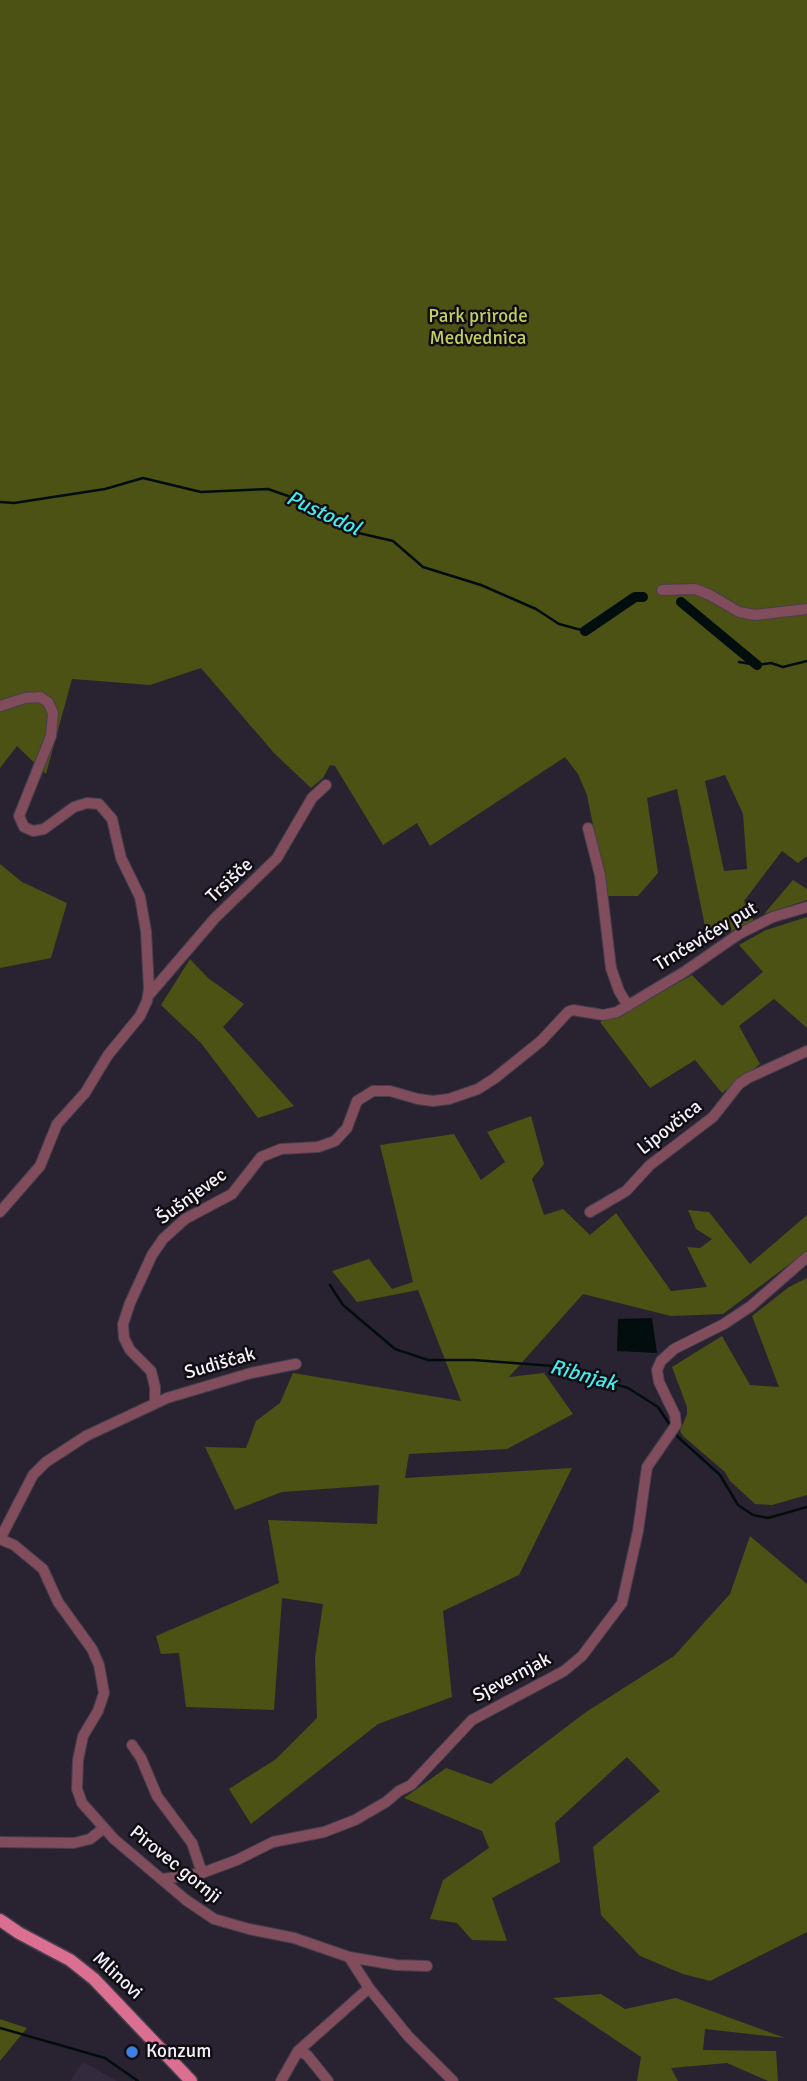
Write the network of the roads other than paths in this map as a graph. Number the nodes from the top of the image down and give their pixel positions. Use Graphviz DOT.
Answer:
graph roads {
  1 [pos="662,590"];
  2 [pos="807,609"];
  3 [pos="0,706"];
  4 [pos="326,785"];
  5 [pos="588,828"];
  6 [pos="807,906"];
  7 [pos="148,996"];
  8 [pos="628,1006"];
  9 [pos="807,1051"];
  10 [pos="0,1212"];
  11 [pos="590,1212"];
  12 [pos="807,1257"];
  13 [pos="296,1364"];
  14 [pos="155,1402"];
  15 [pos="0,1539"];
  16 [pos="132,1745"];
  17 [pos="104,1828"];
  18 [pos="0,1842"];
  19 [pos="202,1873"];
  20 [pos="163,1879"];
  21 [pos="0,1920"];
  22 [pos="349,1957"];
  23 [pos="427,1966"];
  24 [pos="369,1988"];
  25 [pos="298,2051"];
  26 [pos="191,2081"];
  27 [pos="281,2081"];
  28 [pos="328,2081"];
  29 [pos="453,2081"];
  1 -- 2 [label="street"];
  3 -- 7 [label="street"];
  4 -- 7 [label="street, Trsišče"];
  5 -- 8 [label="street"];
  6 -- 8 [label="street, Trnčevićev put"];
  7 -- 10 [label="street, Trsišče"];
  8 -- 14 [label="street, Šušnjevec"];
  9 -- 11 [label="street, Lipovčica"];
  12 -- 19 [label="street, Sjevernjak"];
  13 -- 14 [label="street, Sudiščak"];
  14 -- 15 [label="street"];
  15 -- 17 [label="street, Pirovec gornji"];
  16 -- 19 [label="street"];
  17 -- 18 [label="street"];
  17 -- 20 [label="street, Pirovec gornji"];
  19 -- 20 [label="street, Sjevernjak"];
  20 -- 22 [label="street, Pirovec gornji"];
  21 -- 26 [label="main road, Mlinovi"];
  22 -- 23 [label="street, Pirovec gornji"];
  22 -- 24 [label="street"];
  24 -- 25 [label="street"];
  24 -- 29 [label="street"];
  25 -- 27 [label="street"];
  25 -- 28 [label="street"];
}
